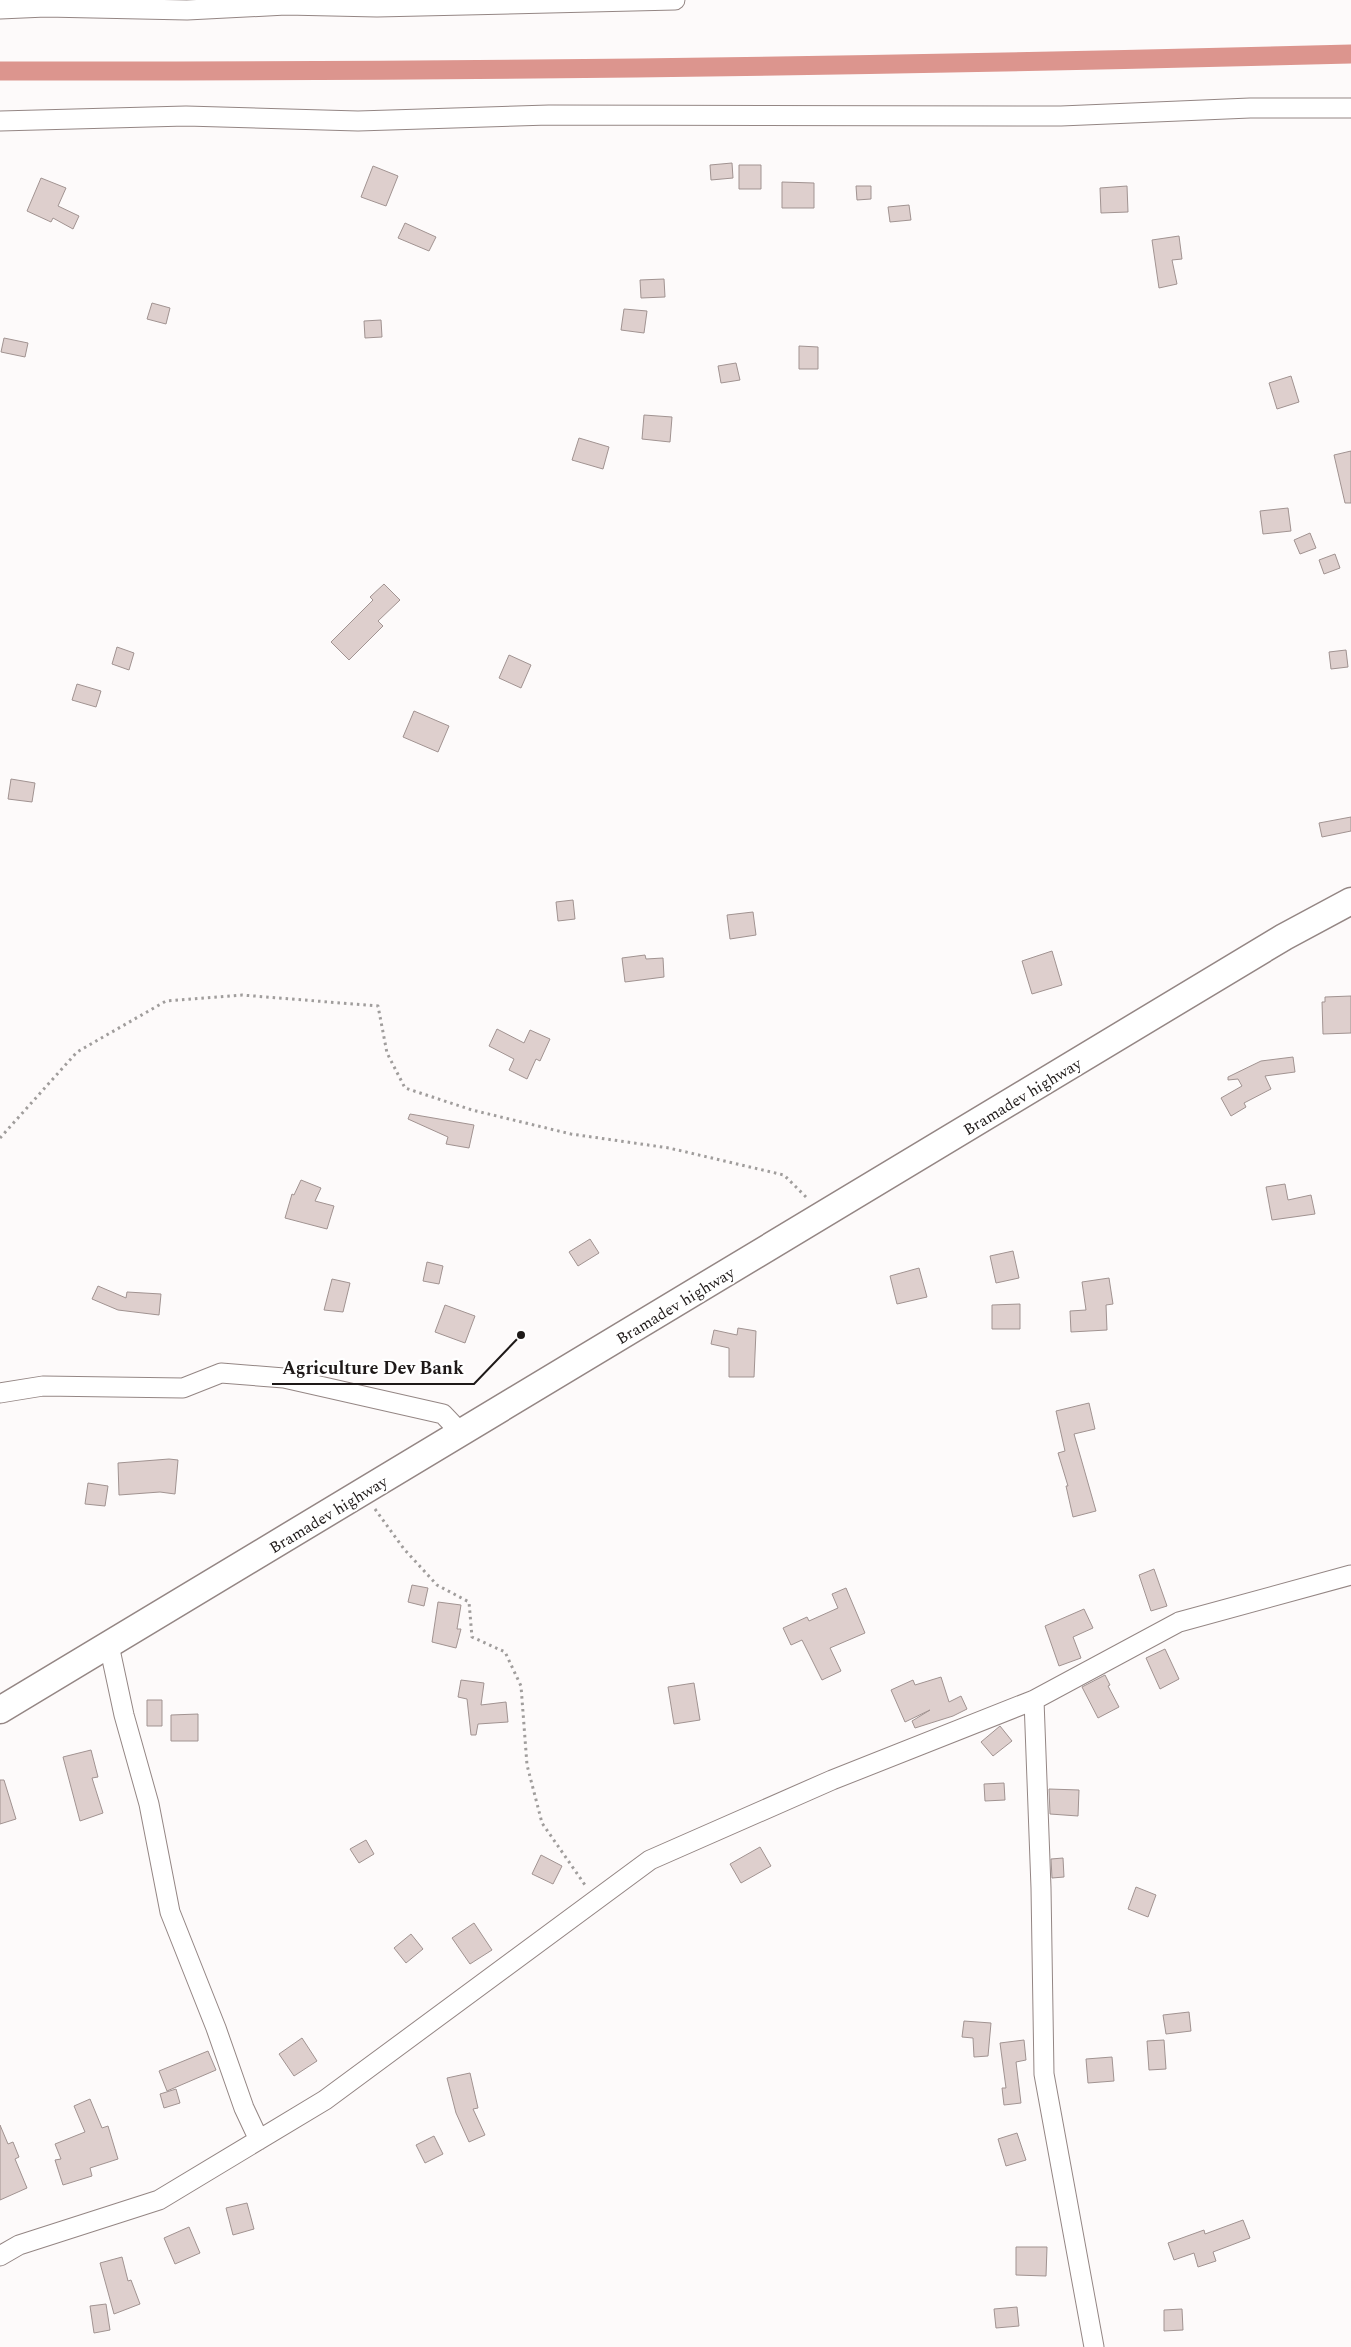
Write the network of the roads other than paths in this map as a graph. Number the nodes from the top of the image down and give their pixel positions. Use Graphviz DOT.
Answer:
graph roads {
  1 [pos="675,0"];
  2 [pos="0,9"];
  3 [pos="1351,108"];
  4 [pos="0,122"];
  5 [pos="1351,901"];
  6 [pos="0,1393"];
  7 [pos="462,1434"];
  8 [pos="1351,1575"];
  9 [pos="110,1645"];
  10 [pos="1034,1700"];
  11 [pos="0,1710"];
  12 [pos="260,2140"];
  13 [pos="0,2256"];
  14 [pos="1094,2347"];
  1 -- 2 [label="street"];
  3 -- 4 [label="street"];
  5 -- 7 [label="street, Bramadev highway"];
  6 -- 7 [label="street"];
  7 -- 9 [label="street, Bramadev highway"];
  8 -- 10 [label="street"];
  9 -- 11 [label="street, Bramadev highway"];
  9 -- 12 [label="street"];
  10 -- 12 [label="street"];
  10 -- 14 [label="street"];
  12 -- 13 [label="street"];
}
